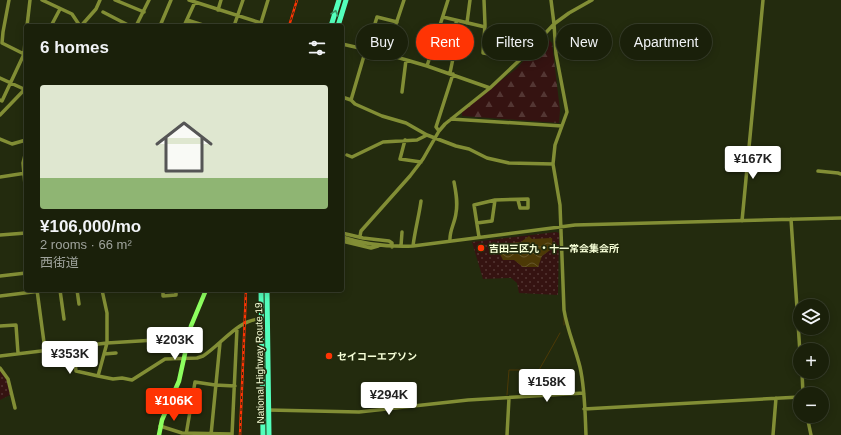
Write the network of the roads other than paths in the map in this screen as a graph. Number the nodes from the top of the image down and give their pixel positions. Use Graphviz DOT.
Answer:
graph roads {
  1 [pos="9,0"];
  2 [pos="30,0"];
  3 [pos="42,0"];
  4 [pos="100,0"];
  5 [pos="116,0"];
  6 [pos="149,0"];
  7 [pos="171,0"];
  8 [pos="189,0"];
  9 [pos="221,0"];
  10 [pos="243,0"];
  11 [pos="268,0"];
  12 [pos="339,0"];
  13 [pos="346,0"];
  14 [pos="404,0"];
  15 [pos="448,0"];
  16 [pos="470,0"];
  17 [pos="484,0"];
  18 [pos="551,0"];
  19 [pos="592,0"];
  20 [pos="763,0"];
  21 [pos="50,1"];
  22 [pos="195,2"];
  23 [pos="60,8"];
  24 [pos="218,10"];
  25 [pos="103,12"];
  26 [pos="144,12"];
  27 [pos="237,16"];
  28 [pos="443,17"];
  29 [pos="187,20"];
  30 [pos="456,21"];
  31 [pos="397,22"];
  32 [pos="467,23"];
  33 [pos="26,24"];
  34 [pos="53,24"];
  35 [pos="79,24"];
  36 [pos="82,24"];
  37 [pos="126,24"];
  38 [pos="137,24"];
  39 [pos="161,24"];
  40 [pos="185,24"];
  41 [pos="200,24"];
  42 [pos="235,24"];
  43 [pos="258,24"];
  44 [pos="261,24"];
  45 [pos="332,24"];
  46 [pos="339,24"];
  47 [pos="375,24"];
  48 [pos="485,24"];
  49 [pos="554,24"];
  50 [pos="482,26"];
  51 [pos="548,30"];
  52 [pos="344,44"];
  53 [pos="356,47"];
  54 [pos="24,54"];
  55 [pos="364,60"];
  56 [pos="406,60"];
  57 [pos="520,60"];
  58 [pos="427,66"];
  59 [pos="452,73"];
  60 [pos="0,78"];
  61 [pos="11,83"];
  62 [pos="24,88"];
  63 [pos="490,88"];
  64 [pos="24,91"];
  65 [pos="402,92"];
  66 [pos="344,98"];
  67 [pos="351,100"];
  68 [pos="1,101"];
  69 [pos="7,108"];
  70 [pos="0,115"];
  71 [pos="451,118"];
  72 [pos="562,126"];
  73 [pos="439,130"];
  74 [pos="427,135"];
  75 [pos="436,138"];
  76 [pos="0,139"];
  77 [pos="405,140"];
  78 [pos="24,141"];
  79 [pos="346,155"];
  80 [pos="421,162"];
  81 [pos="553,164"];
  82 [pos="818,171"];
  83 [pos="24,173"];
  84 [pos="841,174"];
  85 [pos="0,177"];
  86 [pos="454,182"];
  87 [pos="495,200"];
  88 [pos="518,200"];
  89 [pos="421,201"];
  90 [pos="841,218"];
  91 [pos="792,219"];
  92 [pos="742,221"];
  93 [pos="477,223"];
  94 [pos="561,227"];
  95 [pos="344,232"];
  96 [pos="402,232"];
  97 [pos="24,233"];
  98 [pos="0,235"];
  99 [pos="360,236"];
  100 [pos="480,237"];
  101 [pos="344,238"];
  102 [pos="344,241"];
  103 [pos="450,241"];
  104 [pos="379,246"];
  105 [pos="401,246"];
  106 [pos="413,246"];
  107 [pos="392,247"];
  108 [pos="24,273"];
  109 [pos="0,276"];
  110 [pos="30,292"];
  111 [pos="37,292"];
  112 [pos="60,292"];
  113 [pos="77,292"];
  114 [pos="102,292"];
  115 [pos="163,292"];
  116 [pos="176,292"];
  117 [pos="205,292"];
  118 [pos="261,292"];
  119 [pos="267,292"];
  120 [pos="0,296"];
  121 [pos="79,304"];
  122 [pos="64,319"];
  123 [pos="261,319"];
  124 [pos="0,326"];
  125 [pos="237,328"];
  126 [pos="188,338"];
  127 [pos="107,343"];
  128 [pos="220,343"];
  129 [pos="799,343"];
  130 [pos="73,347"];
  131 [pos="45,350"];
  132 [pos="18,353"];
  133 [pos="116,353"];
  134 [pos="104,354"];
  135 [pos="0,356"];
  136 [pos="184,359"];
  137 [pos="0,368"];
  138 [pos="98,376"];
  139 [pos="215,385"];
  140 [pos="235,386"];
  141 [pos="584,393"];
  142 [pos="793,397"];
  143 [pos="509,398"];
  144 [pos="776,398"];
  145 [pos="15,408"];
  146 [pos="584,409"];
  147 [pos="266,410"];
  148 [pos="808,423"];
  149 [pos="160,426"];
  150 [pos="186,434"];
  151 [pos="211,434"];
  152 [pos="159,435"];
  153 [pos="232,435"];
  154 [pos="263,435"];
  155 [pos="269,435"];
  156 [pos="507,435"];
  157 [pos="586,435"];
  158 [pos="772,435"];
  159 [pos="811,435"];
  1 -- 54 [label="street"];
  2 -- 33 [label="street"];
  3 -- 21 [label="street"];
  4 -- 36 [label="street"];
  5 -- 26 [label="street"];
  6 -- 26 [label="street"];
  7 -- 39 [label="street"];
  8 -- 22 [label="street"];
  9 -- 24 [label="street"];
  10 -- 27 [label="street"];
  11 -- 44 [label="street"];
  45 -- 12 [label="highway, one-way"];
  13 -- 46 [label="highway"];
  14 -- 31 [label="street"];
  15 -- 28 [label="street"];
  16 -- 32 [label="street"];
  17 -- 48 [label="street"];
  18 -- 49 [label="street"];
  19 -- 49 [label="street"];
  20 -- 92 [label="street"];
  21 -- 23 [label="street"];
  22 -- 24 [label="street"];
  22 -- 29 [label="street"];
  23 -- 34 [label="street"];
  23 -- 35 [label="street"];
  24 -- 27 [label="street"];
  25 -- 37 [label="street"];
  26 -- 38 [label="street"];
  27 -- 42 [label="street"];
  27 -- 43 [label="street"];
  28 -- 30 [label="street"];
  28 -- 58 [label="street"];
  29 -- 40 [label="street"];
  29 -- 41 [label="street"];
  30 -- 32 [label="street"];
  30 -- 59 [label="street"];
  31 -- 47 [label="street"];
  32 -- 50 [label="street"];
  49 -- 51 [label="street"];
  49 -- 72 [label="street"];
  52 -- 53 [label="street"];
  54 -- 61 [label="street"];
  55 -- 67 [label="street"];
  56 -- 58 [label="street"];
  56 -- 65 [label="street"];
  57 -- 63 [label="street"];
  58 -- 59 [label="street"];
  59 -- 63 [label="street"];
  59 -- 73 [label="street"];
  60 -- 61 [label="street"];
  61 -- 62 [label="street"];
  61 -- 68 [label="street"];
  63 -- 71 [label="street"];
  64 -- 69 [label="street"];
  66 -- 67 [label="street"];
  67 -- 74 [label="street"];
  68 -- 69 [label="street"];
  69 -- 70 [label="street"];
  71 -- 72 [label="street"];
  71 -- 73 [label="street"];
  72 -- 81 [label="street"];
  73 -- 75 [label="street"];
  74 -- 75 [label="street"];
  74 -- 77 [label="street"];
  75 -- 80 [label="street"];
  75 -- 81 [label="street"];
  76 -- 78 [label="street"];
  77 -- 79 [label="street"];
  77 -- 80 [label="street"];
  80 -- 99 [label="street"];
  81 -- 94 [label="street"];
  82 -- 84 [label="street"];
  83 -- 85 [label="street"];
  86 -- 103 [label="street"];
  87 -- 88 [label="street"];
  87 -- 93 [label="street"];
  87 -- 93 [label="street"];
  89 -- 106 [label="street"];
  90 -- 91 [label="street"];
  91 -- 92 [label="street"];
  91 -- 129 [label="street"];
  92 -- 94 [label="street"];
  93 -- 100 [label="street"];
  94 -- 100 [label="street"];
  94 -- 141 [label="street"];
  95 -- 99 [label="street"];
  96 -- 105 [label="street"];
  97 -- 98 [label="street"];
  99 -- 107 [label="street"];
  100 -- 103 [label="street"];
  101 -- 104 [label="street"];
  102 -- 104 [label="street"];
  103 -- 106 [label="street"];
  104 -- 107 [label="street"];
  105 -- 106 [label="street"];
  105 -- 107 [label="street"];
  108 -- 109 [label="street"];
  110 -- 120 [label="street"];
  111 -- 131 [label="street"];
  112 -- 122 [label="street"];
  113 -- 121 [label="street"];
  114 -- 127 [label="street"];
  115 -- 116 [label="street"];
  117 -- 126 [label="main road"];
  118 -- 123 [label="highway, National Highway Route 19"];
  119 -- 147 [label="highway, National Highway Route 19"];
  123 -- 125 [label="street"];
  123 -- 147 [label="highway, National Highway Route 19"];
  124 -- 132 [label="street"];
  125 -- 128 [label="street"];
  125 -- 140 [label="street"];
  126 -- 127 [label="street"];
  126 -- 136 [label="main road"];
  127 -- 130 [label="street"];
  127 -- 134 [label="street"];
  128 -- 136 [label="street"];
  128 -- 139 [label="street"];
  130 -- 131 [label="street"];
  130 -- 138 [label="street"];
  131 -- 132 [label="street"];
  132 -- 135 [label="street"];
  133 -- 134 [label="street"];
  134 -- 138 [label="street"];
  136 -- 138 [label="street"];
  136 -- 149 [label="main road"];
  137 -- 145 [label="street"];
  139 -- 140 [label="street"];
  139 -- 150 [label="street"];
  139 -- 151 [label="street"];
  140 -- 153 [label="street"];
  141 -- 143 [label="street"];
  141 -- 146 [label="street"];
  142 -- 144 [label="street"];
  143 -- 147 [label="street"];
  143 -- 156 [label="street"];
  144 -- 146 [label="street"];
  144 -- 158 [label="street"];
  146 -- 157 [label="street"];
  147 -- 154 [label="highway, National Highway Route 19"];
  147 -- 155 [label="highway, National Highway Route 19"];
  148 -- 159 [label="street"];
  149 -- 150 [label="street"];
  149 -- 152 [label="main road"];
  150 -- 151 [label="street"];
  151 -- 153 [label="street"];
}
